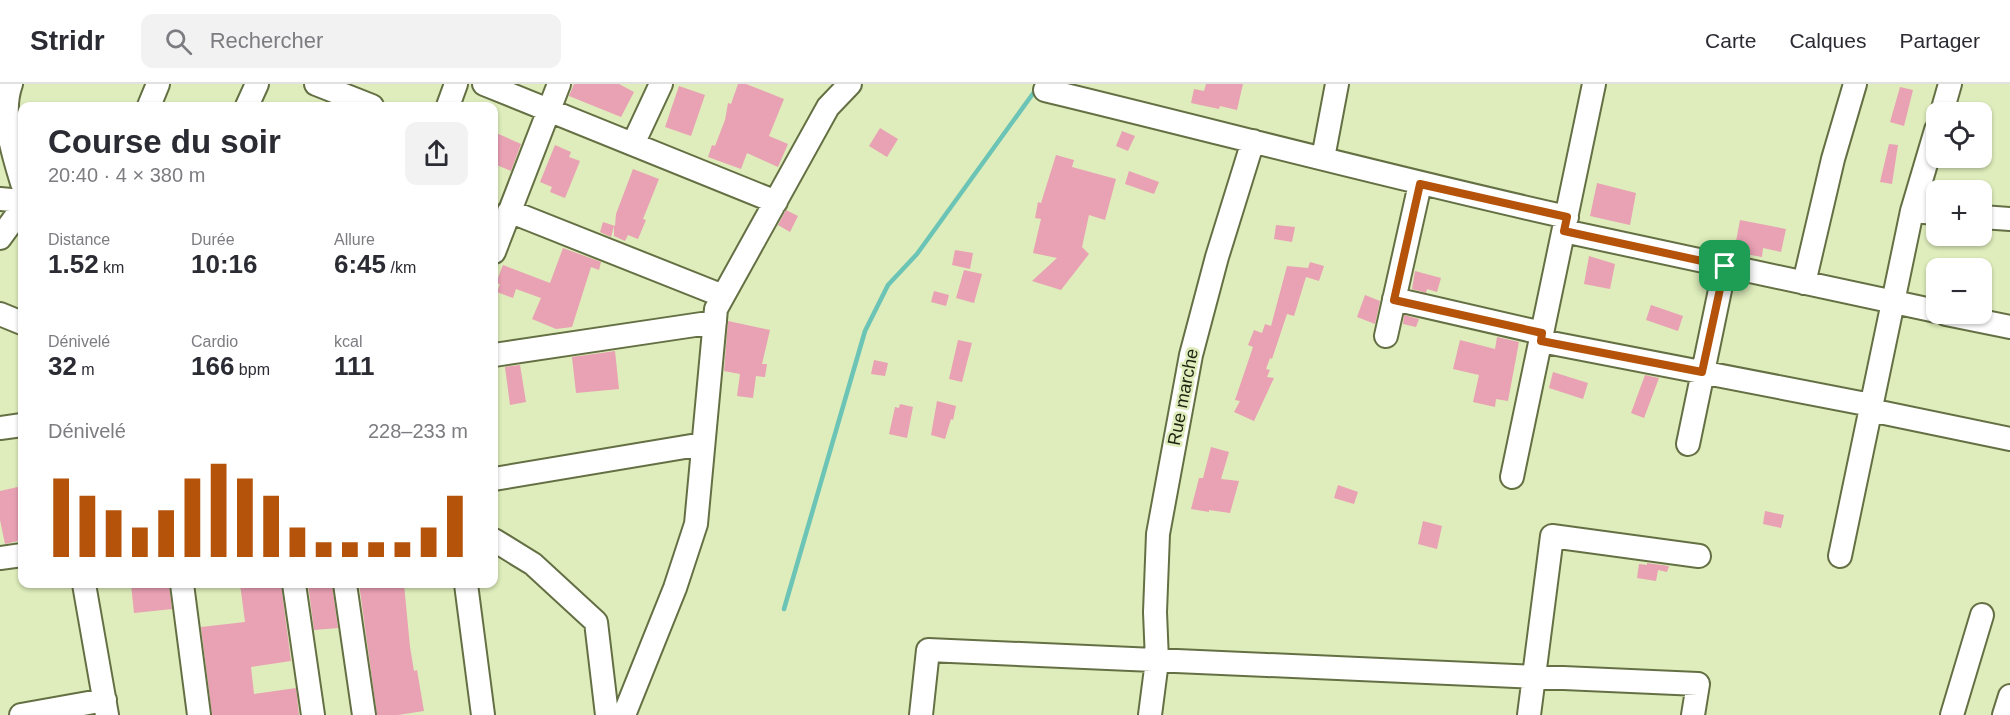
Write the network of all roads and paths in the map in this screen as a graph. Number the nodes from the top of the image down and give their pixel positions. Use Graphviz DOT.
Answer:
graph roads {
  1 [pos="11,84"];
  2 [pos="158,84"];
  3 [pos="257,84"];
  4 [pos="316,84"];
  5 [pos="456,84"];
  6 [pos="484,84"];
  7 [pos="559,84"];
  8 [pos="661,84"];
  9 [pos="850,84"];
  10 [pos="1337,84"];
  11 [pos="1594,84"];
  12 [pos="1855,84"];
  13 [pos="1950,84"];
  14 [pos="1045,90"];
  15 [pos="357,99"];
  16 [pos="151,102"];
  17 [pos="249,102"];
  18 [pos="449,102"];
  19 [pos="1945,102"];
  20 [pos="548,110"];
  21 [pos="2,123"];
  22 [pos="1252,141"];
  23 [pos="633,144"];
  24 [pos="1323,158"];
  25 [pos="1926,164"];
  26 [pos="18,171"];
  27 [pos="1420,184"];
  28 [pos="0,199"];
  29 [pos="18,201"];
  30 [pos="776,202"];
  31 [pos="509,211"];
  32 [pos="1912,211"];
  33 [pos="1926,212"];
  34 [pos="18,213"];
  35 [pos="1992,218"];
  36 [pos="2010,219"];
  37 [pos="1565,224"];
  38 [pos="0,238"];
  39 [pos="498,241"];
  40 [pos="1725,266"];
  41 [pos="1804,283"];
  42 [pos="723,296"];
  43 [pos="1394,300"];
  44 [pos="1892,302"];
  45 [pos="1926,309"];
  46 [pos="0,314"];
  47 [pos="18,322"];
  48 [pos="715,322"];
  49 [pos="1992,323"];
  50 [pos="2010,327"];
  51 [pos="1386,336"];
  52 [pos="1541,337"];
  53 [pos="498,354"];
  54 [pos="1702,372"];
  55 [pos="1871,407"];
  56 [pos="18,425"];
  57 [pos="0,428"];
  58 [pos="2010,439"];
  59 [pos="703,444"];
  60 [pos="1688,444"];
  61 [pos="1512,477"];
  62 [pos="498,478"];
  63 [pos="498,543"];
  64 [pos="18,556"];
  65 [pos="1699,556"];
  66 [pos="1840,556"];
  67 [pos="0,558"];
  68 [pos="85,588"];
  69 [pos="183,588"];
  70 [pos="295,588"];
  71 [pos="346,588"];
  72 [pos="467,588"];
  73 [pos="1982,615"];
  74 [pos="1157,660"];
  75 [pos="1534,677"];
  76 [pos="2010,696"];
  77 [pos="106,708"];
  78 [pos="21,715"];
  79 [pos="199,715"];
  80 [pos="313,715"];
  81 [pos="364,715"];
  82 [pos="483,715"];
  83 [pos="607,715"];
  84 [pos="624,715"];
  85 [pos="921,715"];
  86 [pos="1150,715"];
  87 [pos="1529,715"];
  88 [pos="1693,715"];
  89 [pos="1952,715"];
  90 [pos="2004,715"];
  1 -- 21 [label="street"];
  2 -- 16 [label="street"];
  3 -- 17 [label="street"];
  4 -- 15 [label="street"];
  5 -- 18 [label="street"];
  6 -- 20 [label="street"];
  7 -- 20 [label="street"];
  8 -- 23 [label="street"];
  9 -- 30 [label="street"];
  10 -- 24 [label="street"];
  11 -- 37 [label="street"];
  12 -- 41 [label="street"];
  13 -- 19 [label="street"];
  14 -- 22 [label="street"];
  20 -- 23 [label="street"];
  20 -- 31 [label="street"];
  21 -- 26 [label="street"];
  22 -- 24 [label="street"];
  22 -- 74 [label="street, Rue marche"];
  23 -- 30 [label="street"];
  24 -- 27 [label="street"];
  25 -- 32 [label="street"];
  27 -- 37 [label="street"];
  27 -- 43 [label="street"];
  28 -- 29 [label="street"];
  30 -- 42 [label="street"];
  31 -- 39 [label="street"];
  31 -- 42 [label="street"];
  32 -- 33 [label="street"];
  32 -- 44 [label="street"];
  34 -- 38 [label="street"];
  35 -- 36 [label="street"];
  37 -- 40 [label="street"];
  37 -- 52 [label="street"];
  40 -- 41 [label="street"];
  40 -- 54 [label="street"];
  41 -- 44 [label="street"];
  42 -- 48 [label="street"];
  43 -- 51 [label="street"];
  43 -- 52 [label="street"];
  44 -- 45 [label="street"];
  44 -- 55 [label="street"];
  46 -- 47 [label="street"];
  48 -- 53 [label="street"];
  48 -- 59 [label="street"];
  49 -- 50 [label="street"];
  52 -- 54 [label="street"];
  52 -- 61 [label="street"];
  54 -- 55 [label="street"];
  54 -- 60 [label="street"];
  55 -- 58 [label="street"];
  55 -- 66 [label="street"];
  56 -- 57 [label="street"];
  59 -- 62 [label="street"];
  59 -- 84 [label="street"];
  63 -- 83 [label="street"];
  64 -- 67 [label="street"];
  65 -- 75 [label="street"];
  68 -- 77 [label="street"];
  69 -- 79 [label="street"];
  70 -- 80 [label="street"];
  71 -- 81 [label="street"];
  72 -- 82 [label="street"];
  73 -- 89 [label="street"];
  74 -- 75 [label="street"];
  74 -- 85 [label="street"];
  74 -- 86 [label="street, Rue marche"];
  75 -- 87 [label="street"];
  75 -- 88 [label="street"];
  76 -- 90 [label="street"];
  77 -- 78 [label="street"];
}
